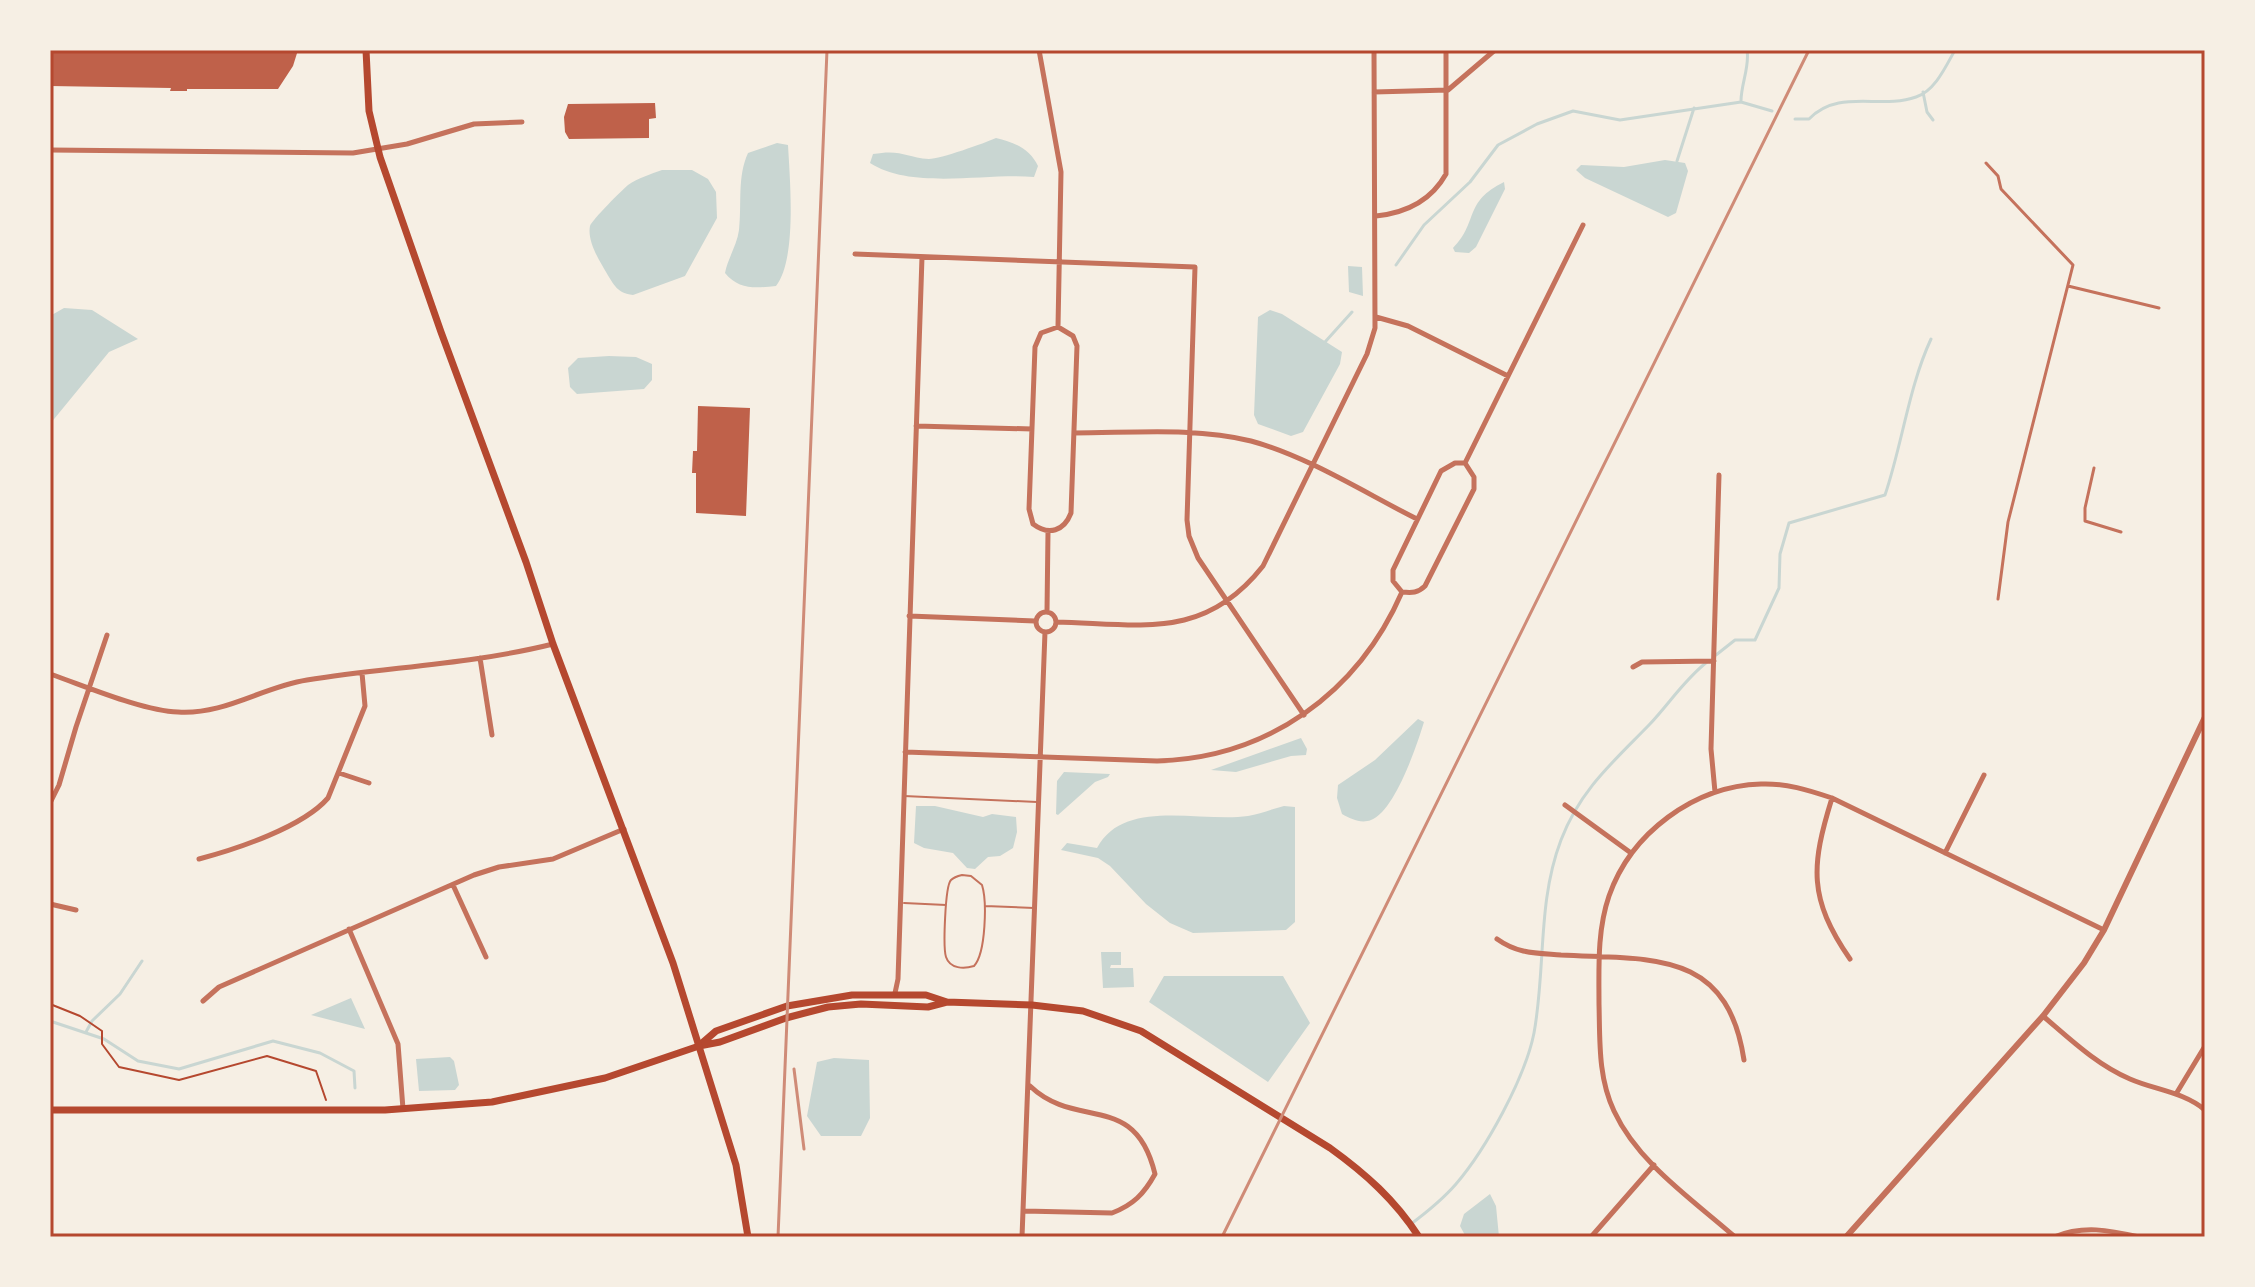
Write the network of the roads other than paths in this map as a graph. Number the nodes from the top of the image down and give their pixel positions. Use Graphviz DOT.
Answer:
graph roads {
  1 [pos="365,50"];
  2 [pos="1039,50"];
  3 [pos="1374,50"];
  4 [pos="1446,50"];
  5 [pos="1495,50"];
  6 [pos="1448,90"];
  7 [pos="1374,92"];
  8 [pos="522,122"];
  9 [pos="378,149"];
  10 [pos="50,150"];
  11 [pos="1986,163"];
  12 [pos="1376,216"];
  13 [pos="1583,225"];
  14 [pos="855,254"];
  15 [pos="922,257"];
  16 [pos="1059,262"];
  17 [pos="2068,286"];
  18 [pos="2159,308"];
  19 [pos="1376,317"];
  20 [pos="1058,327"];
  21 [pos="1508,376"];
  22 [pos="916,426"];
  23 [pos="1032,429"];
  24 [pos="1074,433"];
  25 [pos="1189,434"];
  26 [pos="1465,463"];
  27 [pos="1311,466"];
  28 [pos="2094,468"];
  29 [pos="1719,475"];
  30 [pos="1417,519"];
  31 [pos="1048,532"];
  32 [pos="2121,532"];
  33 [pos="1402,592"];
  34 [pos="1998,599"];
  35 [pos="1228,602"];
  36 [pos="1047,611"];
  37 [pos="909,616"];
  38 [pos="1035,621"];
  39 [pos="1056,622"];
  40 [pos="1045,632"];
  41 [pos="107,635"];
  42 [pos="553,644"];
  43 [pos="480,658"];
  44 [pos="1714,661"];
  45 [pos="1633,667"];
  46 [pos="362,673"];
  47 [pos="50,674"];
  48 [pos="89,687"];
  49 [pos="1304,715"];
  50 [pos="2205,717"];
  51 [pos="492,735"];
  52 [pos="905,752"];
  53 [pos="1041,757"];
  54 [pos="339,773"];
  55 [pos="1984,775"];
  56 [pos="369,783"];
  57 [pos="1715,792"];
  58 [pos="903,796"];
  59 [pos="1832,798"];
  60 [pos="1039,802"];
  61 [pos="50,803"];
  62 [pos="1565,805"];
  63 [pos="624,829"];
  64 [pos="1631,853"];
  65 [pos="1945,853"];
  66 [pos="199,859"];
  67 [pos="453,885"];
  68 [pos="899,903"];
  69 [pos="50,904"];
  70 [pos="947,905"];
  71 [pos="984,905"];
  72 [pos="1035,908"];
  73 [pos="76,910"];
  74 [pos="349,929"];
  75 [pos="2104,930"];
  76 [pos="1497,939"];
  77 [pos="486,957"];
  78 [pos="1599,957"];
  79 [pos="1850,959"];
  80 [pos="895,993"];
  81 [pos="203,1001"];
  82 [pos="947,1002"];
  83 [pos="1032,1005"];
  84 [pos="2043,1016"];
  85 [pos="699,1046"];
  86 [pos="2205,1046"];
  87 [pos="1744,1060"];
  88 [pos="1030,1086"];
  89 [pos="2176,1094"];
  90 [pos="403,1109"];
  91 [pos="50,1110"];
  92 [pos="2205,1110"];
  93 [pos="1654,1165"];
  94 [pos="1024,1211"];
  95 [pos="748,1237"];
  96 [pos="1022,1237"];
  97 [pos="1419,1237"];
  98 [pos="1591,1237"];
  99 [pos="1735,1237"];
  100 [pos="1846,1237"];
  101 [pos="2054,1237"];
  102 [pos="2139,1237"];
  1 -- 9 [label="main road"];
  2 -- 16 [label="street"];
  3 -- 7 [label="street"];
  4 -- 6 [label="street"];
  5 -- 6 [label="street"];
  6 -- 7 [label="street"];
  6 -- 12 [label="street"];
  7 -- 12 [label="street"];
  8 -- 9 [label="street"];
  9 -- 10 [label="street"];
  9 -- 42 [label="main road"];
  11 -- 17 [label="street"];
  12 -- 19 [label="street"];
  13 -- 21 [label="street"];
  14 -- 15 [label="street"];
  15 -- 16 [label="street"];
  15 -- 22 [label="street"];
  16 -- 20 [label="street"];
  16 -- 25 [label="street"];
  17 -- 18 [label="street"];
  17 -- 34 [label="street"];
  19 -- 21 [label="street"];
  19 -- 27 [label="street"];
  20 -- 23 [label="street"];
  20 -- 24 [label="street"];
  21 -- 26 [label="street"];
  22 -- 23 [label="street"];
  22 -- 37 [label="street"];
  23 -- 31 [label="street"];
  24 -- 25 [label="street"];
  24 -- 31 [label="street"];
  25 -- 27 [label="street"];
  25 -- 35 [label="street"];
  26 -- 30 [label="street"];
  26 -- 33 [label="street"];
  27 -- 30 [label="street"];
  27 -- 35 [label="street"];
  28 -- 32 [label="street"];
  29 -- 44 [label="street"];
  30 -- 33 [label="street"];
  31 -- 36 [label="street"];
  33 -- 49 [label="street"];
  35 -- 39 [label="street"];
  35 -- 49 [label="street"];
  36 -- 38 [label="street"];
  36 -- 39 [label="street"];
  37 -- 38 [label="street"];
  37 -- 52 [label="street"];
  38 -- 40 [label="street"];
  39 -- 40 [label="street"];
  40 -- 53 [label="street"];
  41 -- 48 [label="street"];
  42 -- 43 [label="street"];
  42 -- 63 [label="main road"];
  43 -- 46 [label="street"];
  43 -- 51 [label="street"];
  44 -- 45 [label="street"];
  44 -- 57 [label="street"];
  46 -- 48 [label="street"];
  46 -- 54 [label="street"];
  47 -- 48 [label="street"];
  48 -- 61 [label="street"];
  49 -- 53 [label="street"];
  50 -- 75 [label="street"];
  52 -- 53 [label="street"];
  52 -- 58 [label="street"];
  53 -- 60 [label="street"];
  54 -- 56 [label="street"];
  54 -- 66 [label="street"];
  55 -- 65 [label="street"];
  57 -- 59 [label="street"];
  57 -- 64 [label="street"];
  58 -- 60 [label="lane"];
  58 -- 68 [label="street"];
  59 -- 65 [label="street"];
  59 -- 79 [label="street"];
  60 -- 72 [label="street"];
  62 -- 64 [label="street"];
  63 -- 67 [label="street"];
  63 -- 85 [label="main road"];
  64 -- 78 [label="street"];
  65 -- 75 [label="street"];
  67 -- 74 [label="street"];
  67 -- 77 [label="street"];
  68 -- 70 [label="lane"];
  68 -- 80 [label="street"];
  69 -- 73 [label="street"];
  70 -- 71 [label="lane"];
  70 -- 71 [label="lane"];
  71 -- 72 [label="lane"];
  72 -- 83 [label="street"];
  74 -- 81 [label="street"];
  74 -- 90 [label="street"];
  75 -- 84 [label="street"];
  76 -- 78 [label="street"];
  78 -- 87 [label="street"];
  78 -- 93 [label="street"];
  80 -- 82 [label="main road"];
  80 -- 85 [label="main road"];
  82 -- 83 [label="main road"];
  82 -- 85 [label="main road"];
  83 -- 88 [label="street"];
  83 -- 97 [label="main road"];
  84 -- 89 [label="street"];
  84 -- 100 [label="street"];
  85 -- 90 [label="main road"];
  85 -- 95 [label="main road"];
  86 -- 89 [label="street"];
  88 -- 94 [label="street"];
  88 -- 94 [label="street"];
  89 -- 92 [label="street"];
  90 -- 91 [label="main road"];
  93 -- 98 [label="street"];
  93 -- 99 [label="street"];
  94 -- 96 [label="street"];
  101 -- 102 [label="street"];
}
